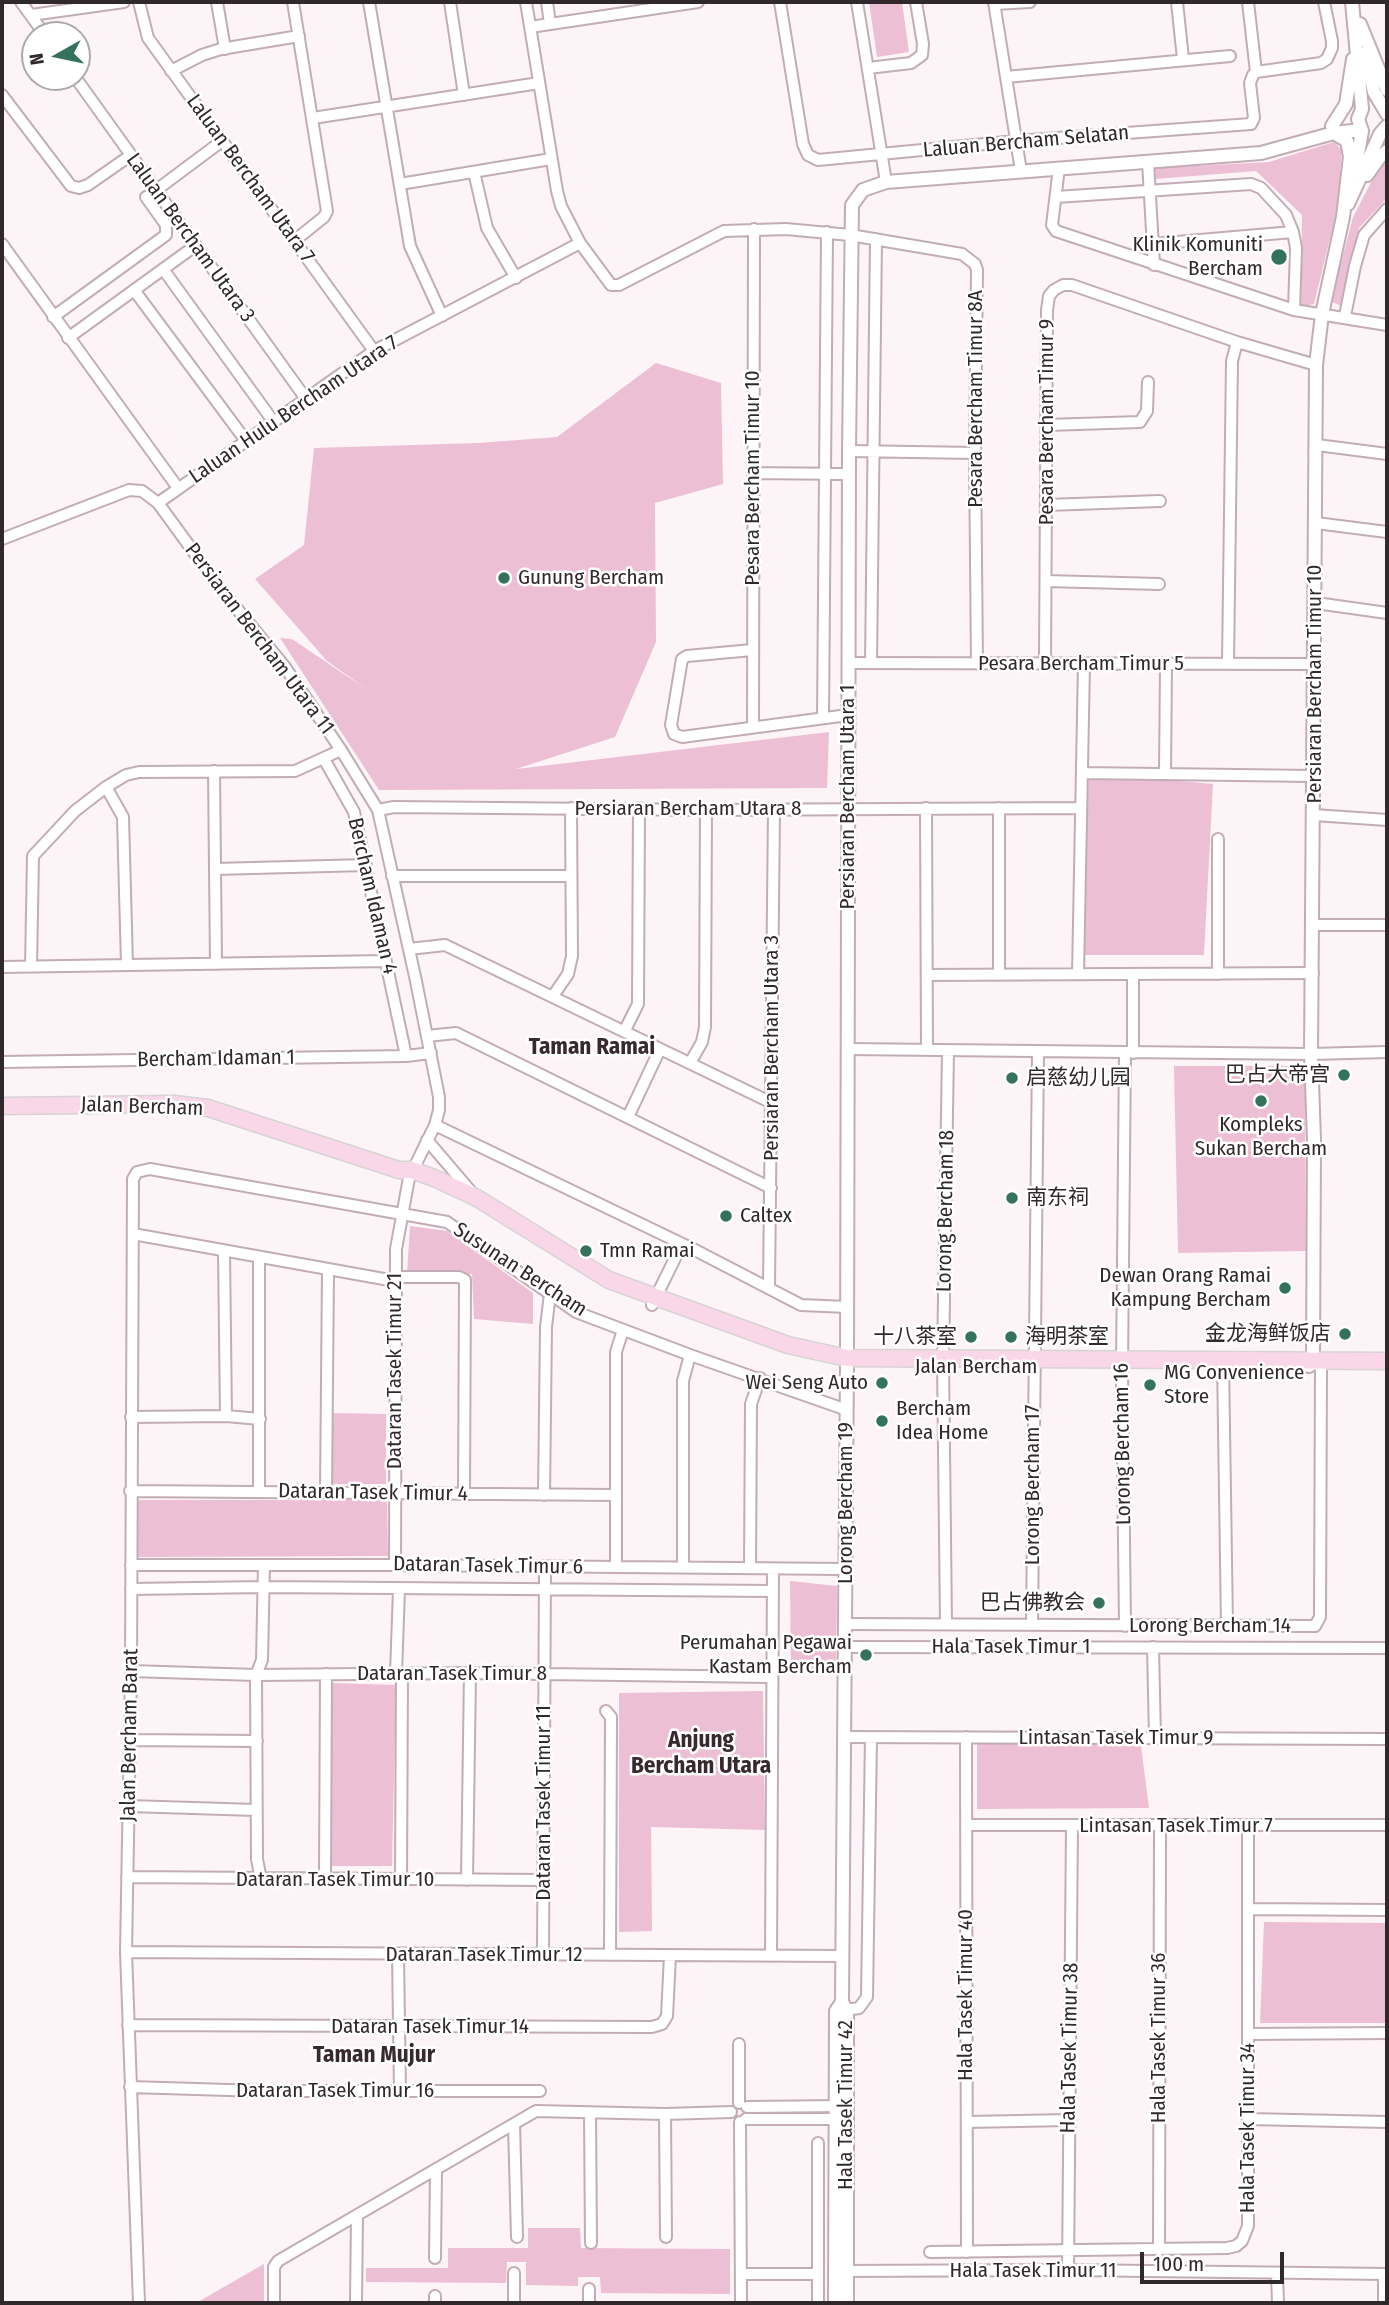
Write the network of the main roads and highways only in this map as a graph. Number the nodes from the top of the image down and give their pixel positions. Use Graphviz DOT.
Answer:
graph roads {
  1 [pos="2,1106"];
  2 [pos="407,1173"];
  3 [pos="653,1302"];
  4 [pos="1387,1361"];
  5 [pos="1318,1364"];
  6 [pos="1387,1368"];
  1 -- 2 [label="main road, Jalan Bercham"];
  2 -- 3 [label="main road, Jalan Bercham"];
  2 -- 3 [label="main road, Jalan Bercham"];
  3 -- 5 [label="main road, Jalan Bercham"];
  4 -- 5 [label="main road, Jalan Bercham"];
  5 -- 6 [label="main road, Jalan Bercham"];
}
